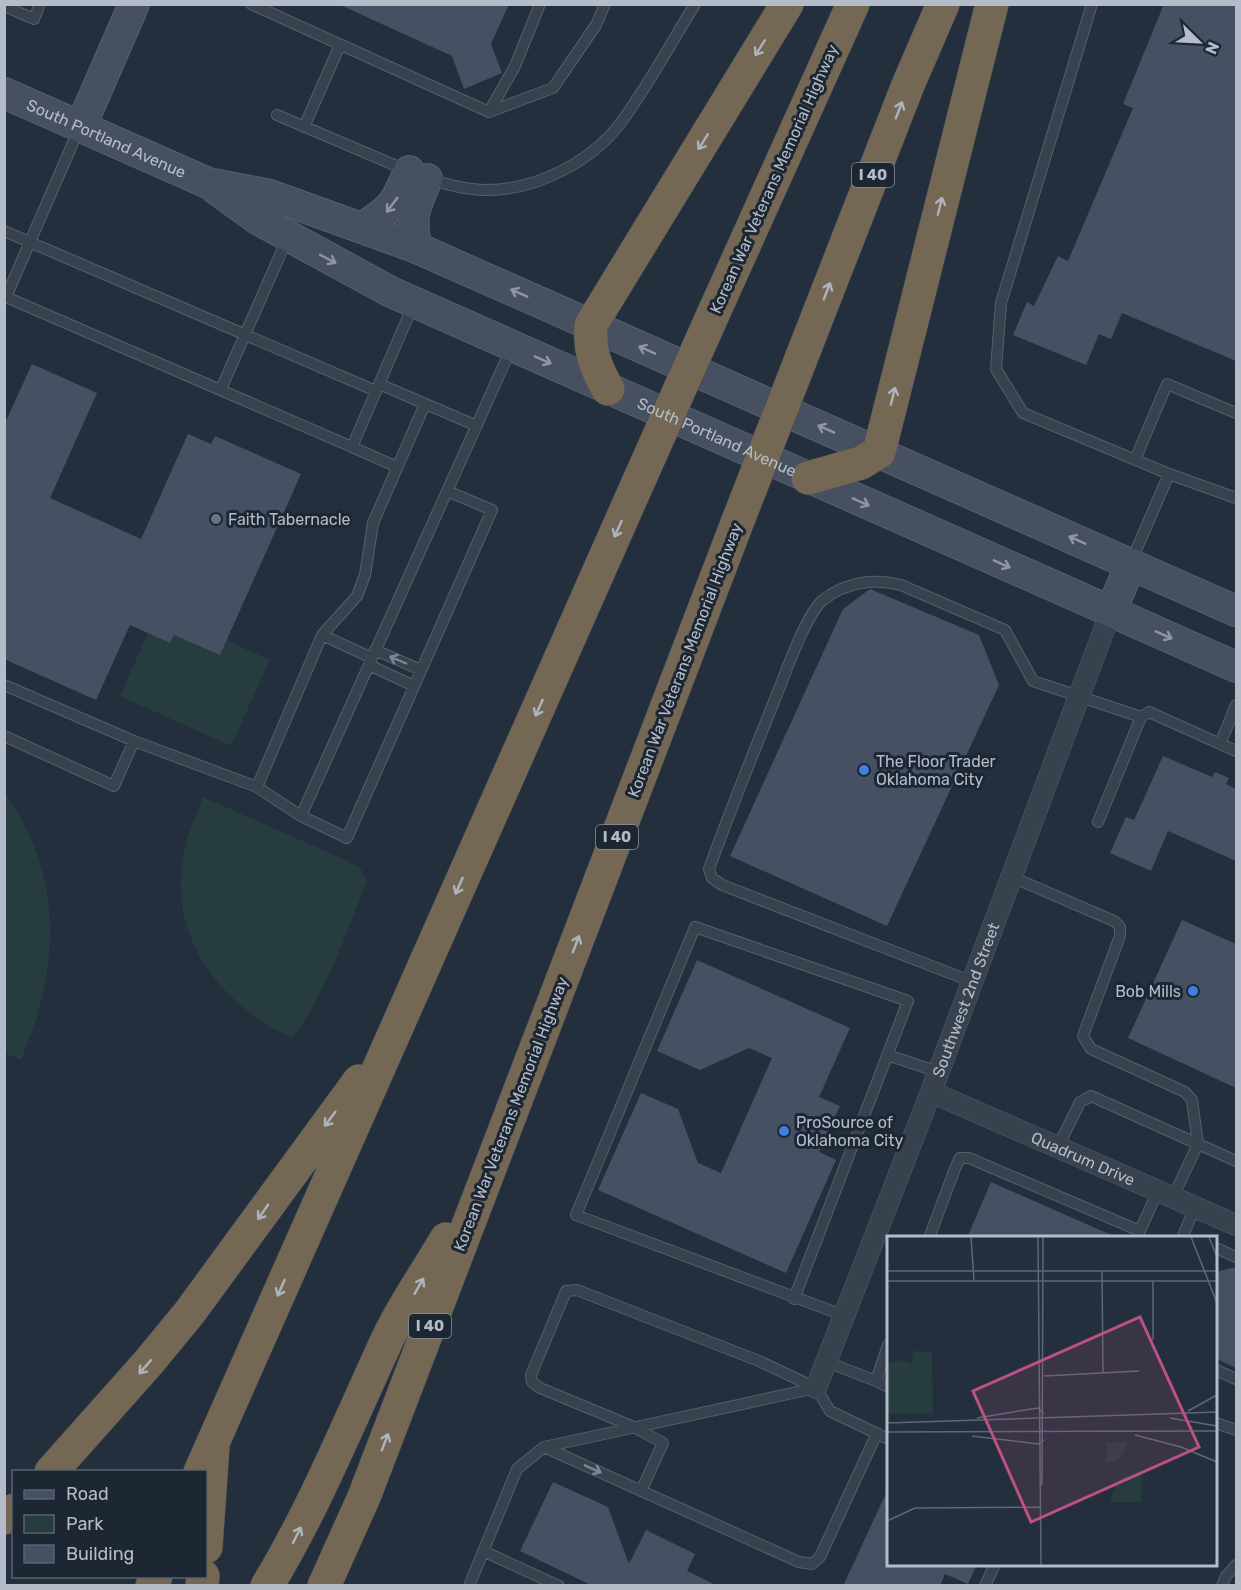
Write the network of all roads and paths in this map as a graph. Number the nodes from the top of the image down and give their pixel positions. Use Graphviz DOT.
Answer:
graph roads {
  1 [pos="40,4"];
  2 [pos="134,4"];
  3 [pos="251,4"];
  4 [pos="540,4"];
  5 [pos="605,4"];
  6 [pos="695,4"];
  7 [pos="787,4"];
  8 [pos="853,4"];
  9 [pos="943,4"];
  10 [pos="992,4"];
  11 [pos="1092,4"];
  12 [pos="4,6"];
  13 [pos="340,45"];
  14 [pos="4,93"];
  15 [pos="489,112"];
  16 [pos="277,115"];
  17 [pos="81,126"];
  18 [pos="304,127"];
  19 [pos="418,175"];
  20 [pos="208,183"];
  21 [pos="363,227"];
  22 [pos="4,231"];
  23 [pos="288,237"];
  24 [pos="30,242"];
  25 [pos="417,248"];
  26 [pos="5,298"];
  27 [pos="414,302"];
  28 [pos="591,325"];
  29 [pos="244,335"];
  30 [pos="512,346"];
  31 [pos="377,388"];
  32 [pos="221,389"];
  33 [pos="608,389"];
  34 [pos="425,404"];
  35 [pos="1236,413"];
  36 [pos="477,426"];
  37 [pos="352,447"];
  38 [pos="879,452"];
  39 [pos="1135,460"];
  40 [pos="397,467"];
  41 [pos="1169,474"];
  42 [pos="808,478"];
  43 [pos="447,491"];
  44 [pos="1236,498"];
  45 [pos="1131,564"];
  46 [pos="1236,611"];
  47 [pos="1111,612"];
  48 [pos="322,635"];
  49 [pos="372,658"];
  50 [pos="1236,667"];
  51 [pos="421,670"];
  52 [pos="4,685"];
  53 [pos="414,686"];
  54 [pos="1078,698"];
  55 [pos="1236,705"];
  56 [pos="1141,717"];
  57 [pos="4,736"];
  58 [pos="134,741"];
  59 [pos="1220,744"];
  60 [pos="1236,751"];
  61 [pos="257,787"];
  62 [pos="301,816"];
  63 [pos="1098,822"];
  64 [pos="1012,877"];
  65 [pos="973,982"];
  66 [pos="391,1039"];
  67 [pos="887,1055"];
  68 [pos="935,1082"];
  69 [pos="1198,1144"];
  70 [pos="1058,1147"];
  71 [pos="496,1155"];
  72 [pos="1236,1161"];
  73 [pos="1165,1194"];
  74 [pos="1196,1207"];
  75 [pos="1236,1225"];
  76 [pos="1138,1234"];
  77 [pos="930,1236"];
  78 [pos="1185,1236"];
  79 [pos="1217,1249"];
  80 [pos="1236,1257"];
  81 [pos="794,1299"];
  82 [pos="845,1317"];
  83 [pos="887,1348"];
  84 [pos="827,1362"];
  85 [pos="1217,1371"];
  86 [pos="1236,1379"];
  87 [pos="876,1381"];
  88 [pos="887,1386"];
  89 [pos="816,1388"];
  90 [pos="1217,1424"];
  91 [pos="634,1427"];
  92 [pos="1236,1430"];
  93 [pos="877,1433"];
  94 [pos="887,1438"];
  95 [pos="214,1439"];
  96 [pos="544,1448"];
  97 [pos="53,1470"];
  98 [pos="201,1470"];
  99 [pos="641,1491"];
  100 [pos="364,1497"];
  101 [pos="207,1534"];
  102 [pos="483,1551"];
  103 [pos="1236,1565"];
  104 [pos="994,1566"];
  105 [pos="267,1586"];
  106 [pos="324,1586"];
  107 [pos="341,1586"];
  108 [pos="469,1586"];
  109 [pos="559,1586"];
  110 [pos="985,1586"];
  111 [pos="1222,1586"];
  1 -- 12 [label="lane"];
  2 -- 17 [label="main road"];
  3 -- 13 [label="lane"];
  4 -- 15 [label="lane"];
  5 -- 15 [label="lane"];
  6 -- 19 [label="lane"];
  7 -- 28 [label="highway, one-way"];
  8 -- 66 [label="highway, Korean War Veterans Memorial Highway, one-way, bridge"];
  71 -- 9 [label="highway, Korean War Veterans Memorial Highway / I 40, one-way, bridge"];
  38 -- 10 [label="highway, one-way"];
  11 -- 39 [label="lane"];
  13 -- 15 [label="lane"];
  13 -- 18 [label="lane"];
  14 -- 17 [label="main road, South Portland Avenue"];
  16 -- 18 [label="lane"];
  17 -- 20 [label="main road, South Portland Avenue"];
  17 -- 24 [label="lane"];
  18 -- 19 [label="lane"];
  19 -- 21 [label="main road, one-way"];
  19 -- 25 [label="main road"];
  20 -- 21 [label="main road, South Portland Avenue"];
  20 -- 23 [label="main road, South Portland Avenue"];
  21 -- 25 [label="main road, South Portland Avenue"];
  22 -- 24 [label="lane"];
  23 -- 27 [label="main road, South Portland Avenue, one-way"];
  23 -- 29 [label="lane"];
  24 -- 26 [label="lane"];
  24 -- 29 [label="lane"];
  28 -- 25 [label="main road, South Portland Avenue, one-way"];
  26 -- 32 [label="lane"];
  27 -- 30 [label="main road, South Portland Avenue"];
  27 -- 31 [label="lane"];
  28 -- 33 [label="highway"];
  38 -- 28 [label="main road, South Portland Avenue, one-way"];
  29 -- 31 [label="lane"];
  29 -- 32 [label="lane"];
  30 -- 33 [label="main road, South Portland Avenue, one-way"];
  30 -- 36 [label="lane"];
  31 -- 34 [label="lane"];
  31 -- 37 [label="lane"];
  32 -- 37 [label="lane"];
  33 -- 42 [label="main road, South Portland Avenue"];
  34 -- 36 [label="lane"];
  34 -- 40 [label="lane"];
  35 -- 39 [label="lane"];
  36 -- 43 [label="lane"];
  37 -- 40 [label="lane"];
  38 -- 42 [label="highway"];
  45 -- 38 [label="main road, South Portland Avenue, one-way"];
  39 -- 41 [label="lane"];
  40 -- 48 [label="lane"];
  41 -- 44 [label="lane"];
  41 -- 45 [label="lane"];
  42 -- 47 [label="main road, South Portland Avenue, one-way"];
  43 -- 49 [label="lane"];
  43 -- 51 [label="lane"];
  45 -- 46 [label="main road, South Portland Avenue"];
  45 -- 47 [label="main road"];
  47 -- 50 [label="main road, South Portland Avenue, one-way"];
  47 -- 54 [label="street, Southwest 2nd Street"];
  48 -- 49 [label="lane"];
  48 -- 61 [label="lane"];
  51 -- 49 [label="lane, one-way"];
  49 -- 53 [label="lane"];
  49 -- 62 [label="lane"];
  51 -- 53 [label="lane"];
  52 -- 58 [label="lane"];
  53 -- 62 [label="lane"];
  54 -- 56 [label="lane"];
  54 -- 64 [label="street, Southwest 2nd Street"];
  54 -- 65 [label="lane"];
  55 -- 59 [label="lane"];
  56 -- 59 [label="lane"];
  56 -- 63 [label="lane"];
  57 -- 58 [label="lane"];
  58 -- 61 [label="lane"];
  59 -- 60 [label="lane"];
  61 -- 62 [label="lane"];
  64 -- 65 [label="street, Southwest 2nd Street"];
  64 -- 69 [label="lane"];
  65 -- 68 [label="street, Southwest 2nd Street"];
  66 -- 95 [label="highway, Korean War Veterans Memorial Highway, one-way"];
  66 -- 97 [label="highway, one-way"];
  67 -- 68 [label="lane"];
  67 -- 81 [label="lane"];
  67 -- 81 [label="lane"];
  68 -- 70 [label="street, Quadrum Drive"];
  68 -- 82 [label="street, Southwest 2nd Street"];
  69 -- 70 [label="lane"];
  69 -- 72 [label="lane"];
  69 -- 73 [label="lane"];
  70 -- 73 [label="street, Quadrum Drive"];
  100 -- 71 [label="highway, Korean War Veterans Memorial Highway / I 40, one-way"];
  105 -- 71 [label="highway, one-way"];
  73 -- 74 [label="street, Quadrum Drive"];
  73 -- 76 [label="lane"];
  74 -- 75 [label="street, Quadrum Drive"];
  74 -- 78 [label="lane"];
  76 -- 77 [label="lane"];
  79 -- 80 [label="lane"];
  81 -- 82 [label="lane"];
  82 -- 84 [label="street, Southwest 2nd Street"];
  83 -- 87 [label="lane"];
  84 -- 87 [label="lane"];
  84 -- 89 [label="street, Southwest 2nd Street"];
  85 -- 86 [label="lane"];
  87 -- 88 [label="lane"];
  89 -- 91 [label="lane"];
  89 -- 91 [label="lane"];
  89 -- 93 [label="lane"];
  90 -- 92 [label="lane"];
  91 -- 96 [label="lane"];
  91 -- 99 [label="lane"];
  93 -- 94 [label="lane"];
  93 -- 99 [label="lane"];
  95 -- 98 [label="highway, Korean War Veterans Memorial Highway"];
  95 -- 101 [label="highway"];
  96 -- 99 [label="lane, one-way"];
  96 -- 102 [label="lane"];
  100 -- 106 [label="highway, Korean War Veterans Memorial Highway / I 40"];
  100 -- 107 [label="highway"];
  102 -- 108 [label="lane"];
  102 -- 109 [label="lane"];
  103 -- 111 [label="lane"];
  104 -- 110 [label="lane"];
}
